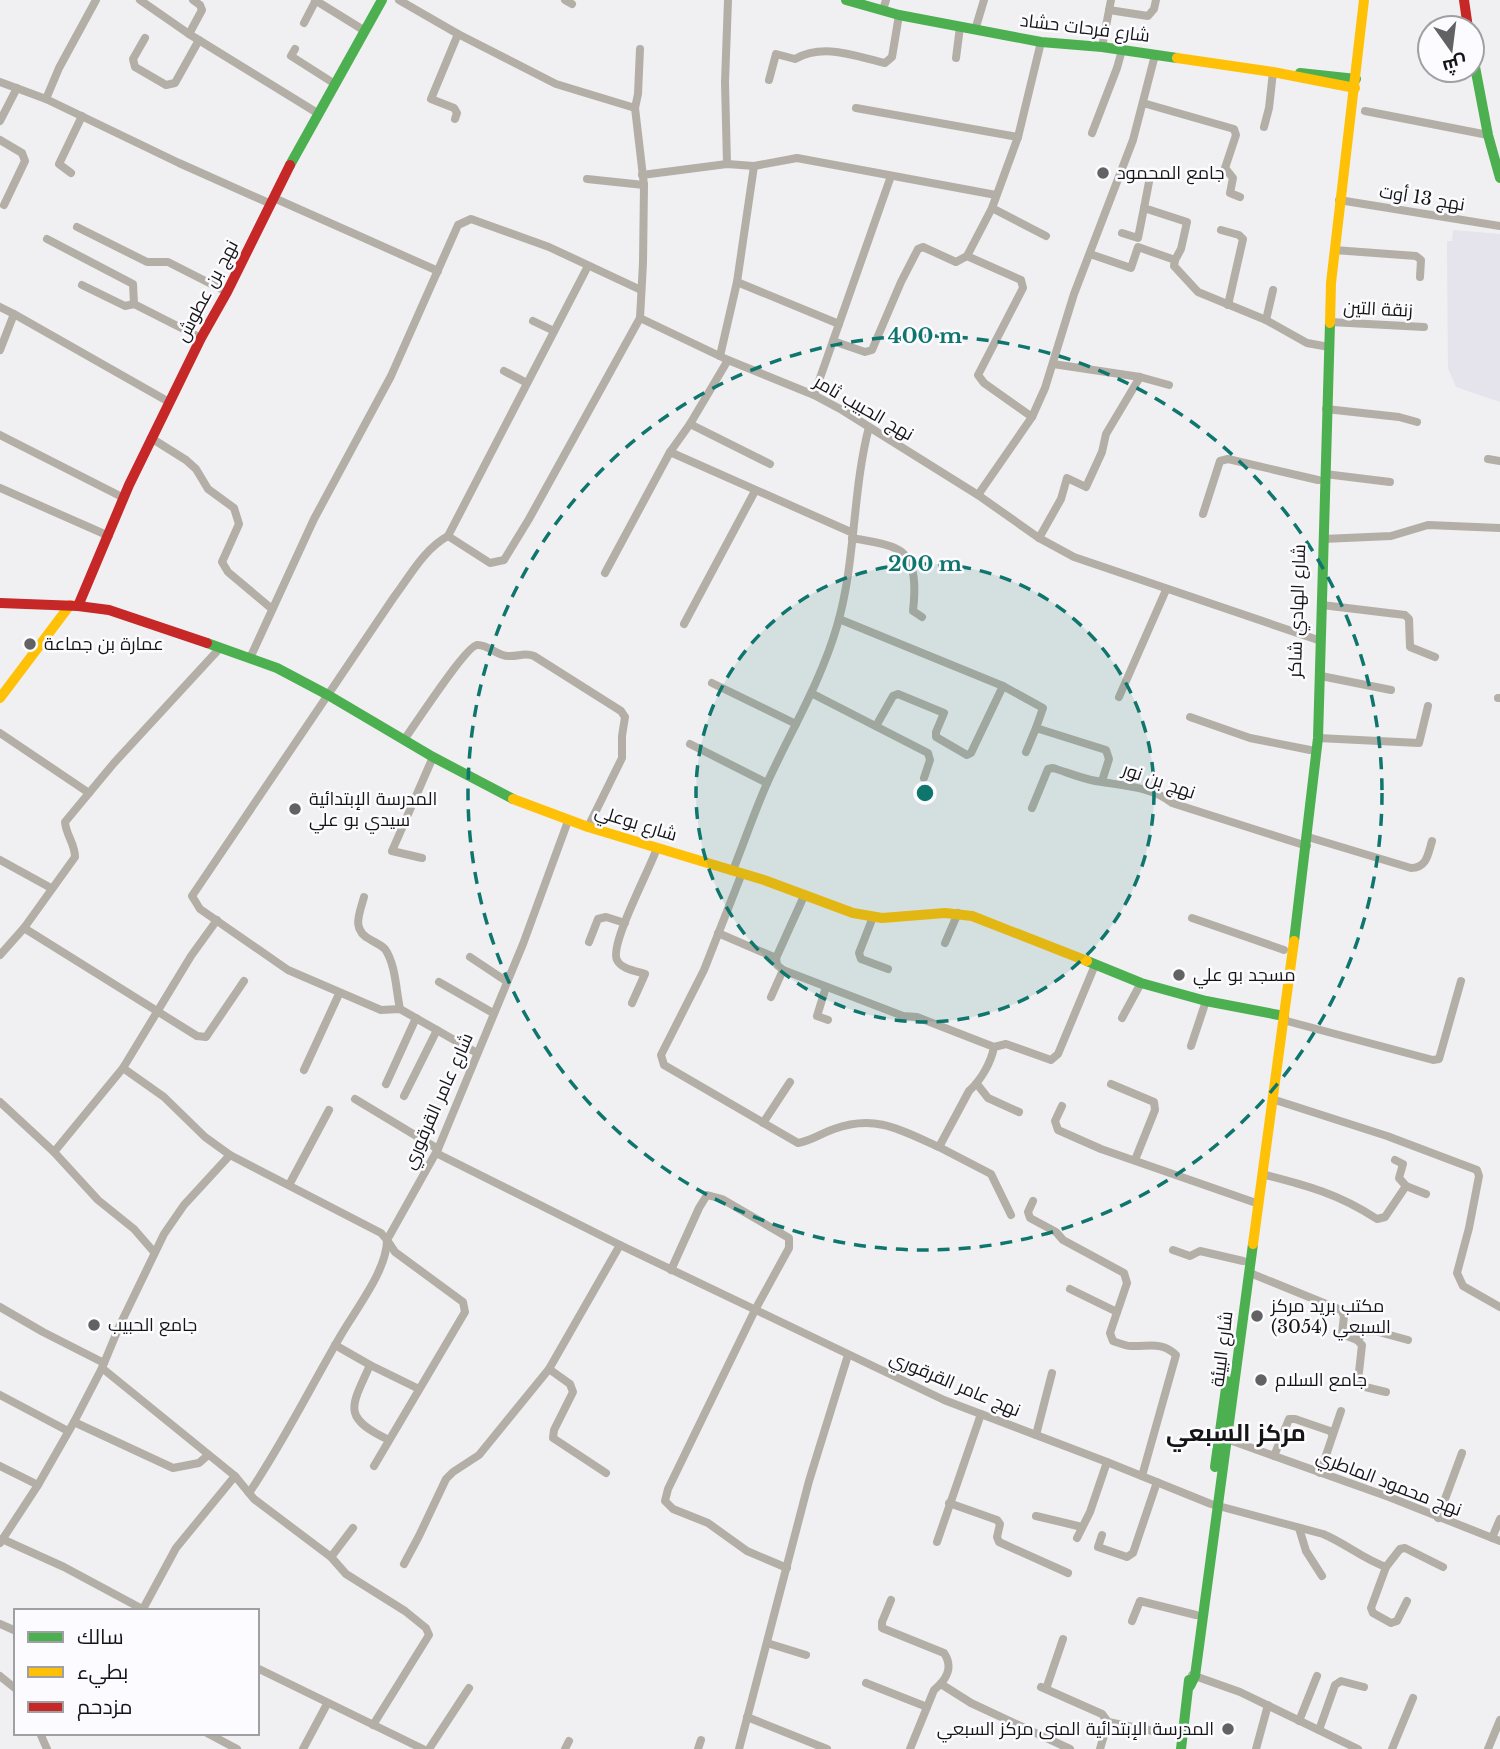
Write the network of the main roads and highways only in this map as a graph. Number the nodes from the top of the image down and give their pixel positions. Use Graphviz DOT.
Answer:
graph roads {
  1 [pos="382,0"];
  2 [pos="846,0"];
  3 [pos="1364,0"];
  4 [pos="884,5"];
  5 [pos="1355,84"];
  6 [pos="1478,84"];
  7 [pos="1500,178"];
  8 [pos="1339,205"];
  9 [pos="1325,346"];
  10 [pos="1323,392"];
  11 [pos="1322,443"];
  12 [pos="1322,477"];
  13 [pos="0,603"];
  14 [pos="74,606"];
  15 [pos="1318,641"];
  16 [pos="0,698"];
  17 [pos="1315,737"];
  18 [pos="1305,842"];
  19 [pos="1281,1017"];
  20 [pos="1263,1139"];
  21 [pos="1255,1203"];
  22 [pos="1224,1437"];
  23 [pos="1214,1505"];
  24 [pos="1191,1679"];
  25 [pos="1181,1749"];
  1 -- 14 [label="main road, نهج بن عطوش"];
  2 -- 4 [label="main road, شارع فرحات حشاد"];
  3 -- 5 [label="main road, شارع الهادي شاكر"];
  4 -- 5 [label="main road, شارع فرحات حشاد"];
  5 -- 8 [label="main road, شارع الهادي شاكر"];
  6 -- 7 [label="main road"];
  8 -- 9 [label="main road, شارع الهادي شاكر"];
  8 -- 9 [label="main road, شارع الهادي شاكر"];
  9 -- 10 [label="main road, شارع الهادي شاكر"];
  10 -- 11 [label="main road, شارع الهادي شاكر"];
  10 -- 11 [label="main road, شارع الهادي شاكر"];
  11 -- 12 [label="main road, شارع الهادي شاكر"];
  12 -- 15 [label="main road, شارع الهادي شاكر"];
  12 -- 15 [label="main road, شارع الهادي شاكر"];
  13 -- 14 [label="main road, شارع بوعلي"];
  14 -- 16 [label="main road, نهج بن عطوش"];
  14 -- 19 [label="main road, شارع بوعلي"];
  15 -- 17 [label="main road, شارع الهادي شاكر"];
  15 -- 17 [label="main road, شارع الهادي شاكر"];
  17 -- 18 [label="main road, شارع الهادي شاكر"];
  17 -- 18 [label="main road, شارع الهادي شاكر"];
  18 -- 19 [label="main road, شارع الهادي شاكر"];
  18 -- 19 [label="main road, شارع الهادي شاكر"];
  19 -- 20 [label="main road, شارع البيئة"];
  19 -- 20 [label="main road, شارع البيئة"];
  20 -- 21 [label="main road, شارع البيئة"];
  20 -- 21 [label="main road, شارع البيئة"];
  21 -- 22 [label="main road, شارع البيئة"];
  21 -- 22 [label="main road, شارع البيئة"];
  22 -- 23 [label="main road, شارع البيئة"];
  23 -- 24 [label="main road, شارع البيئة"];
  23 -- 24 [label="main road, شارع البيئة"];
  24 -- 25 [label="main road, شارع البيئة"];
}
